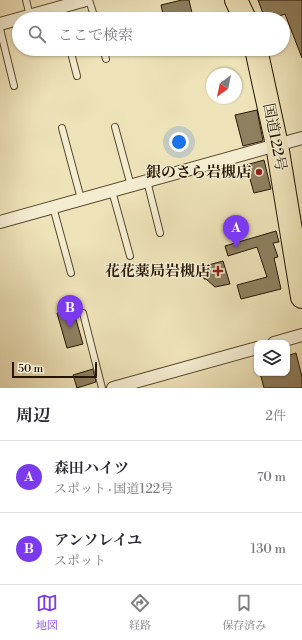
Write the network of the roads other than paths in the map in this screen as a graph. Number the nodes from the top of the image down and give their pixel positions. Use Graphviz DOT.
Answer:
graph roads {
  1 [pos="26,0"];
  2 [pos="88,0"];
  3 [pos="236,0"];
  4 [pos="29,12"];
  5 [pos="63,12"];
  6 [pos="92,12"];
  7 [pos="242,12"];
  8 [pos="12,21"];
  9 [pos="0,24"];
  10 [pos="0,29"];
  11 [pos="72,56"];
  12 [pos="105,56"];
  13 [pos="258,56"];
  14 [pos="106,59"];
  15 [pos="77,76"];
  16 [pos="14,86"];
  17 [pos="115,127"];
  18 [pos="62,128"];
  19 [pos="302,138"];
  20 [pos="278,145"];
  21 [pos="147,181"];
  22 [pos="131,186"];
  23 [pos="112,191"];
  24 [pos="81,200"];
  25 [pos="53,207"];
  26 [pos="0,222"];
  27 [pos="297,232"];
  28 [pos="160,233"];
  29 [pos="130,256"];
  30 [pos="71,273"];
  31 [pos="302,297"];
  32 [pos="83,313"];
  33 [pos="302,335"];
  34 [pos="284,340"];
  35 [pos="254,349"];
  36 [pos="126,386"];
  37 [pos="102,388"];
  38 [pos="113,388"];
  1 -- 4 [label="lane"];
  2 -- 5 [label="street"];
  2 -- 6 [label="lane"];
  3 -- 7 [label="highway"];
  8 -- 9 [label="street"];
  10 -- 16 [label="lane"];
  11 -- 15 [label="lane"];
  12 -- 14 [label="lane"];
  13 -- 20 [label="highway, 国道122号"];
  17 -- 22 [label="lane"];
  18 -- 24 [label="lane"];
  19 -- 20 [label="street"];
  20 -- 21 [label="street"];
  20 -- 27 [label="highway, 国道122号"];
  21 -- 22 [label="street"];
  21 -- 28 [label="lane"];
  22 -- 23 [label="street"];
  23 -- 24 [label="street"];
  23 -- 29 [label="lane"];
  24 -- 25 [label="street"];
  25 -- 26 [label="street"];
  25 -- 30 [label="lane"];
  27 -- 31 [label="highway, 国道122号"];
  32 -- 37 [label="lane"];
  33 -- 34 [label="street"];
  35 -- 36 [label="street"];
  36 -- 38 [label="street"];
}
